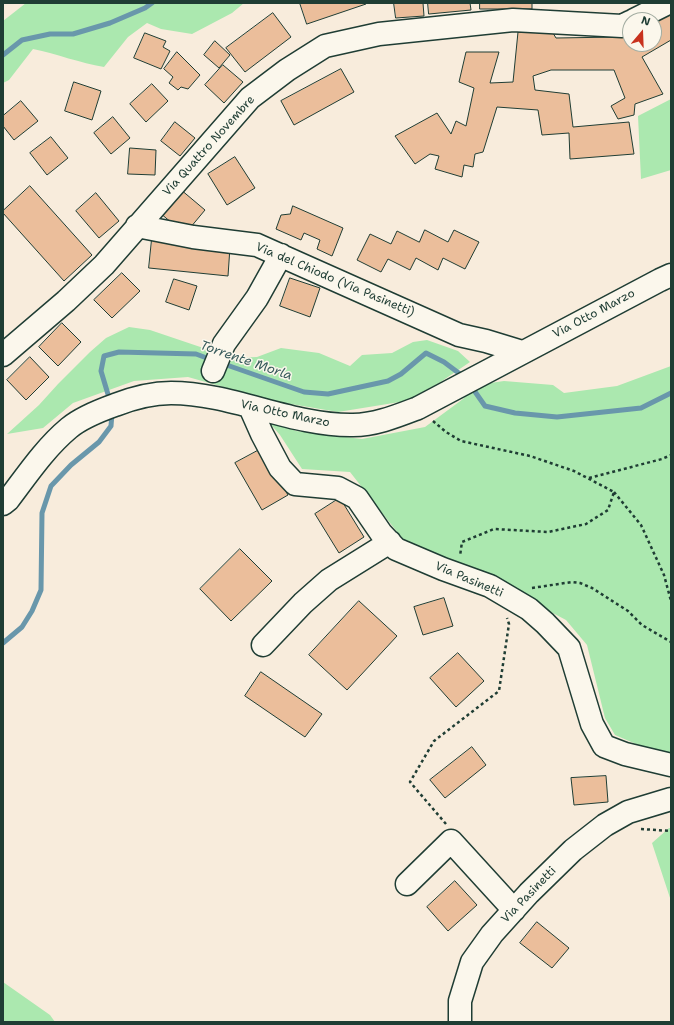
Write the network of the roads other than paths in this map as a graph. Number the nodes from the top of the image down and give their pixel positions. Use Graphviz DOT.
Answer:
graph roads {
  1 [pos="668,3"];
  2 [pos="650,12"];
  3 [pos="622,26"];
  4 [pos="137,226"];
  5 [pos="281,255"];
  6 [pos="671,275"];
  7 [pos="459,334"];
  8 [pos="522,352"];
  9 [pos="3,355"];
  10 [pos="213,371"];
  11 [pos="484,373"];
  12 [pos="250,407"];
  13 [pos="3,504"];
  14 [pos="390,542"];
  15 [pos="263,646"];
  16 [pos="671,765"];
  17 [pos="671,799"];
  18 [pos="407,884"];
  19 [pos="514,910"];
  20 [pos="460,1022"];
  1 -- 2 [label="street"];
  3 -- 4 [label="street, Via Quattro Novembre"];
  4 -- 5 [label="street, Via del Chiodo (Via Pasinetti)"];
  4 -- 9 [label="street, Via Quattro Novembre"];
  5 -- 7 [label="street, Via del Chiodo (Via Pasinetti)"];
  5 -- 10 [label="street"];
  6 -- 8 [label="street, Via Otto Marzo"];
  7 -- 8 [label="street"];
  7 -- 11 [label="street"];
  8 -- 11 [label="street, Via Otto Marzo"];
  11 -- 12 [label="street, Via Otto Marzo"];
  12 -- 13 [label="street, Via Otto Marzo"];
  12 -- 14 [label="street, Via Pasinetti"];
  14 -- 15 [label="street"];
  14 -- 16 [label="street, Via Pasinetti"];
  17 -- 19 [label="street, Via Pasinetti"];
  18 -- 19 [label="street"];
  19 -- 20 [label="street, Via Pasinetti"];
}
